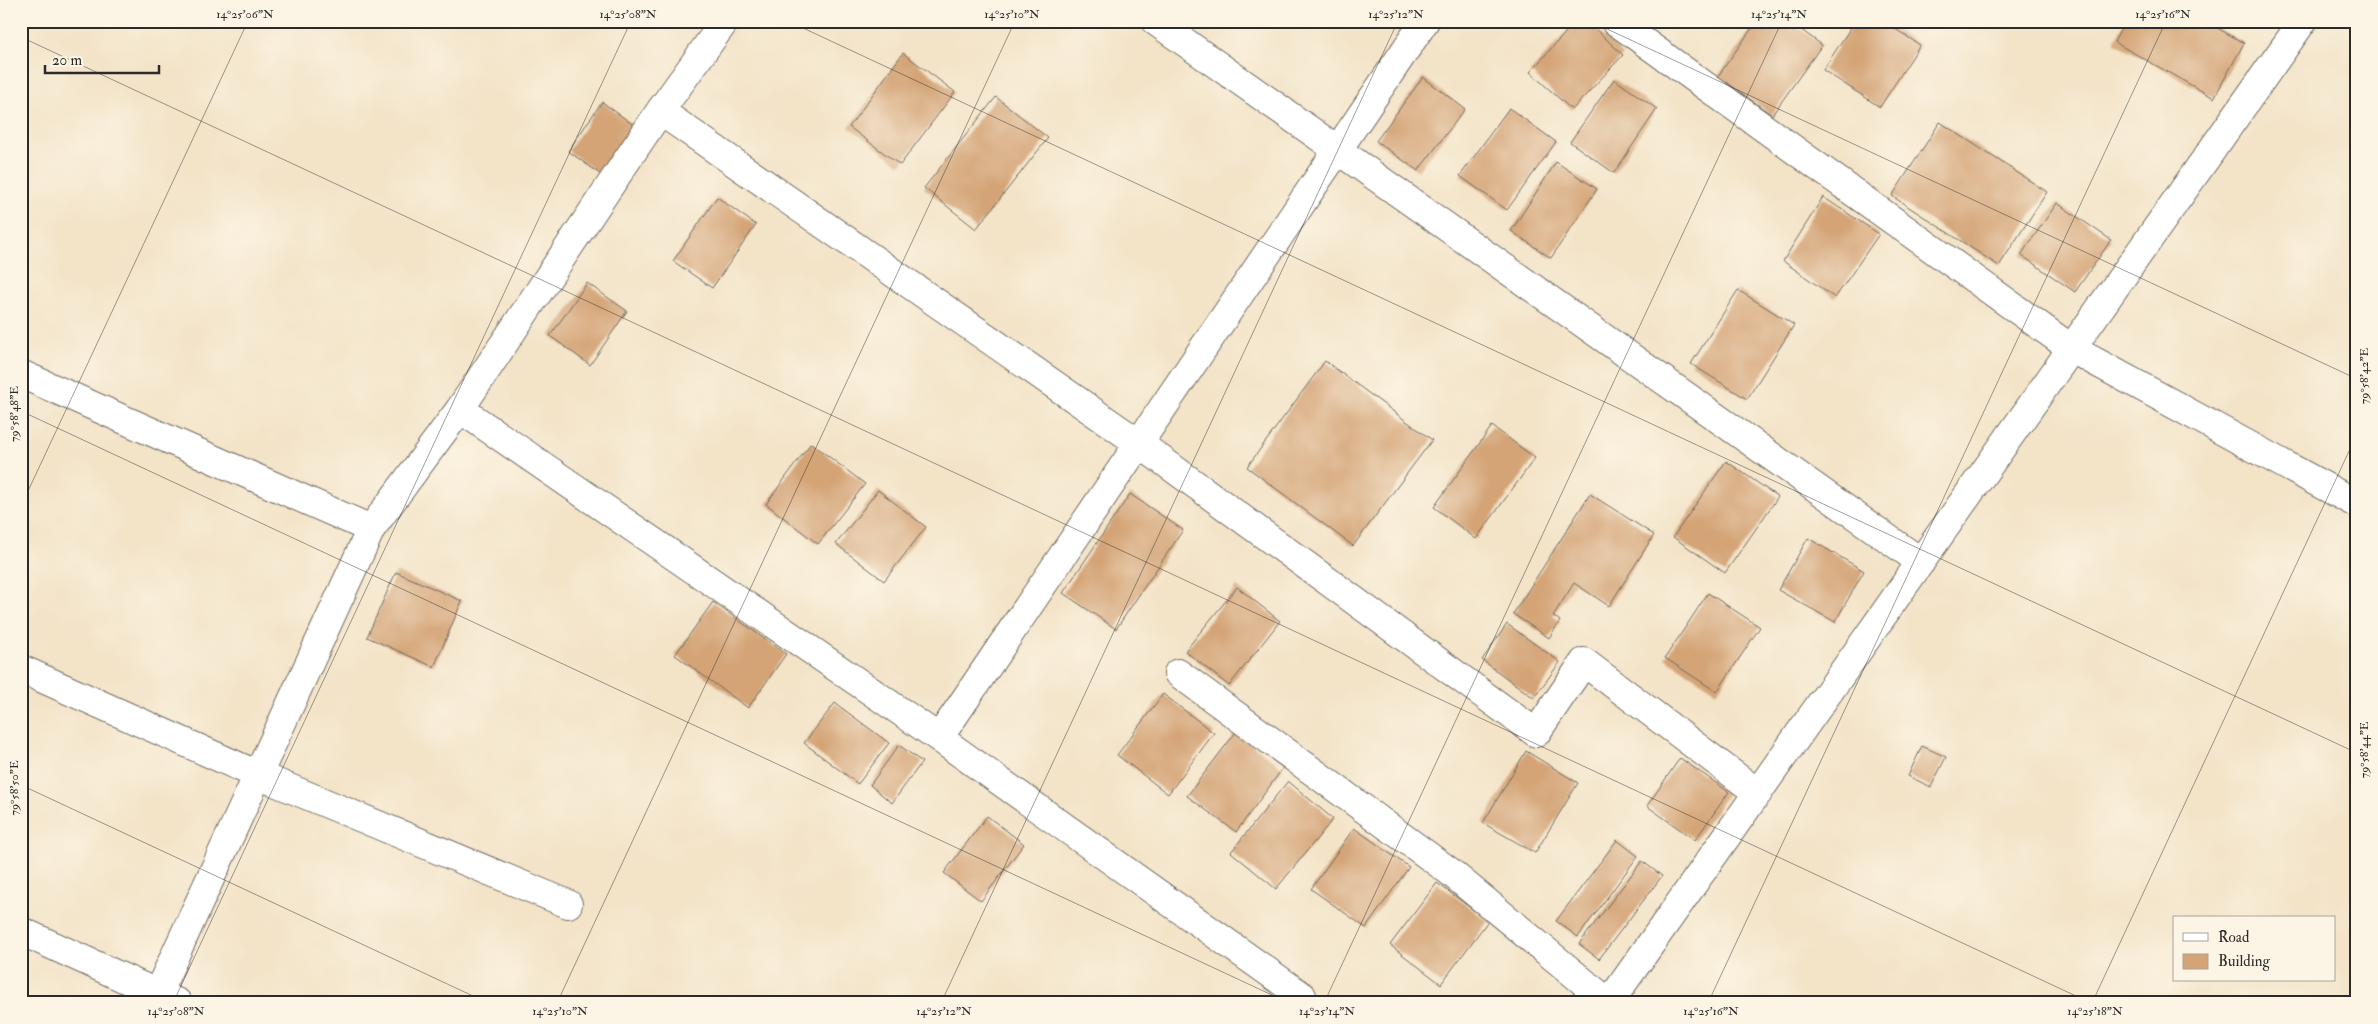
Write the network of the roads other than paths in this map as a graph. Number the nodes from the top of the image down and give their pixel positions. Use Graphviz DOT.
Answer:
graph roads {
  1 [pos="725,21"];
  2 [pos="1155,21"];
  3 [pos="1425,21"];
  4 [pos="1614,21"];
  5 [pos="2303,21"];
  6 [pos="660,111"];
  7 [pos="1337,149"];
  8 [pos="2072,349"];
  9 [pos="21,374"];
  10 [pos="460,409"];
  11 [pos="1137,442"];
  12 [pos="2357,504"];
  13 [pos="371,529"];
  14 [pos="1921,562"];
  15 [pos="21,669"];
  16 [pos="1178,673"];
  17 [pos="939,738"];
  18 [pos="258,775"];
  19 [pos="1758,793"];
  20 [pos="568,904"];
  21 [pos="21,931"];
  22 [pos="1302,996"];
  23 [pos="163,1000"];
  24 [pos="1609,1003"];
  1 -- 6 [label="street"];
  2 -- 7 [label="street"];
  3 -- 7 [label="street"];
  4 -- 8 [label="street"];
  5 -- 8 [label="street"];
  6 -- 10 [label="street"];
  6 -- 11 [label="street"];
  7 -- 11 [label="street"];
  7 -- 14 [label="street"];
  8 -- 12 [label="street"];
  8 -- 14 [label="street"];
  9 -- 13 [label="street"];
  10 -- 13 [label="street"];
  10 -- 17 [label="street"];
  11 -- 17 [label="street"];
  11 -- 19 [label="street"];
  13 -- 18 [label="street"];
  14 -- 19 [label="street"];
  15 -- 18 [label="street"];
  16 -- 24 [label="street"];
  17 -- 22 [label="street"];
  18 -- 20 [label="street"];
  18 -- 23 [label="street"];
  19 -- 24 [label="street"];
  21 -- 23 [label="street"];
}
